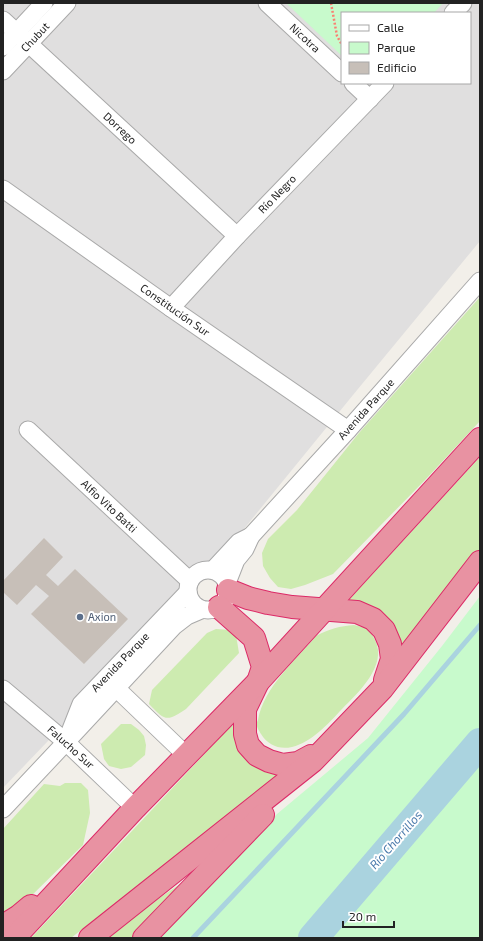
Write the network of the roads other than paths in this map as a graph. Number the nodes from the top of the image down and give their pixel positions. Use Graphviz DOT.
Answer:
graph roads {
  1 [pos="44,3"];
  2 [pos="66,3"];
  3 [pos="267,3"];
  4 [pos="463,3"];
  5 [pos="454,12"];
  6 [pos="3,20"];
  7 [pos="22,38"];
  8 [pos="3,47"];
  9 [pos="3,71"];
  10 [pos="341,71"];
  11 [pos="354,84"];
  12 [pos="384,84"];
  13 [pos="370,99"];
  14 [pos="3,189"];
  15 [pos="237,236"];
  16 [pos="480,281"];
  17 [pos="171,308"];
  18 [pos="28,430"];
  19 [pos="348,430"];
  20 [pos="480,439"];
  21 [pos="251,536"];
  22 [pos="480,562"];
  23 [pos="213,570"];
  24 [pos="189,586"];
  25 [pos="219,597"];
  26 [pos="325,609"];
  27 [pos="258,682"];
  28 [pos="3,689"];
  29 [pos="117,689"];
  30 [pos="382,689"];
  31 [pos="66,742"];
  32 [pos="318,755"];
  33 [pos="187,756"];
  34 [pos="135,808"];
  35 [pos="3,809"];
  36 [pos="94,853"];
  37 [pos="3,926"];
  38 [pos="14,938"];
  39 [pos="90,938"];
  40 [pos="144,938"];
  1 -- 7 [label="street, Chubut"];
  2 -- 7 [label="street, Chubut"];
  3 -- 10 [label="street, Nicotra"];
  4 -- 5 [label="street"];
  6 -- 7 [label="street, Dorrego"];
  7 -- 8 [label="street, Chubut"];
  7 -- 9 [label="street, Chubut"];
  7 -- 15 [label="street, Dorrego"];
  11 -- 13 [label="street"];
  12 -- 13 [label="street, Río Negro"];
  13 -- 15 [label="street, Río Negro"];
  14 -- 17 [label="street, Constitución Sur"];
  15 -- 17 [label="street, Río Negro"];
  16 -- 19 [label="street, Avenida Parque"];
  17 -- 19 [label="street, Constitución Sur"];
  18 -- 24 [label="street, Alfio Vito Batti"];
  19 -- 21 [label="street, Avenida Parque"];
  20 -- 26 [label="highway"];
  21 -- 23 [label="street, Avenida Parque"];
  21 -- 25 [label="street, Avenida Parque"];
  22 -- 30 [label="highway"];
  23 -- 24 [label="street"];
  23 -- 25 [label="street"];
  24 -- 25 [label="street"];
  24 -- 31 [label="street, Avenida Parque"];
  25 -- 26 [label="highway"];
  25 -- 27 [label="highway"];
  25 -- 29 [label="street, Avenida Parque"];
  26 -- 27 [label="highway"];
  26 -- 30 [label="highway"];
  27 -- 32 [label="highway"];
  27 -- 33 [label="highway"];
  28 -- 31 [label="street, Falucho Sur"];
  29 -- 31 [label="street, Avenida Parque"];
  29 -- 33 [label="street"];
  30 -- 32 [label="highway"];
  31 -- 34 [label="street, Falucho Sur"];
  31 -- 35 [label="street, Avenida Parque"];
  32 -- 39 [label="highway"];
  32 -- 40 [label="highway"];
  33 -- 34 [label="highway"];
  34 -- 36 [label="highway"];
  36 -- 37 [label="highway"];
  36 -- 38 [label="highway"];
}
